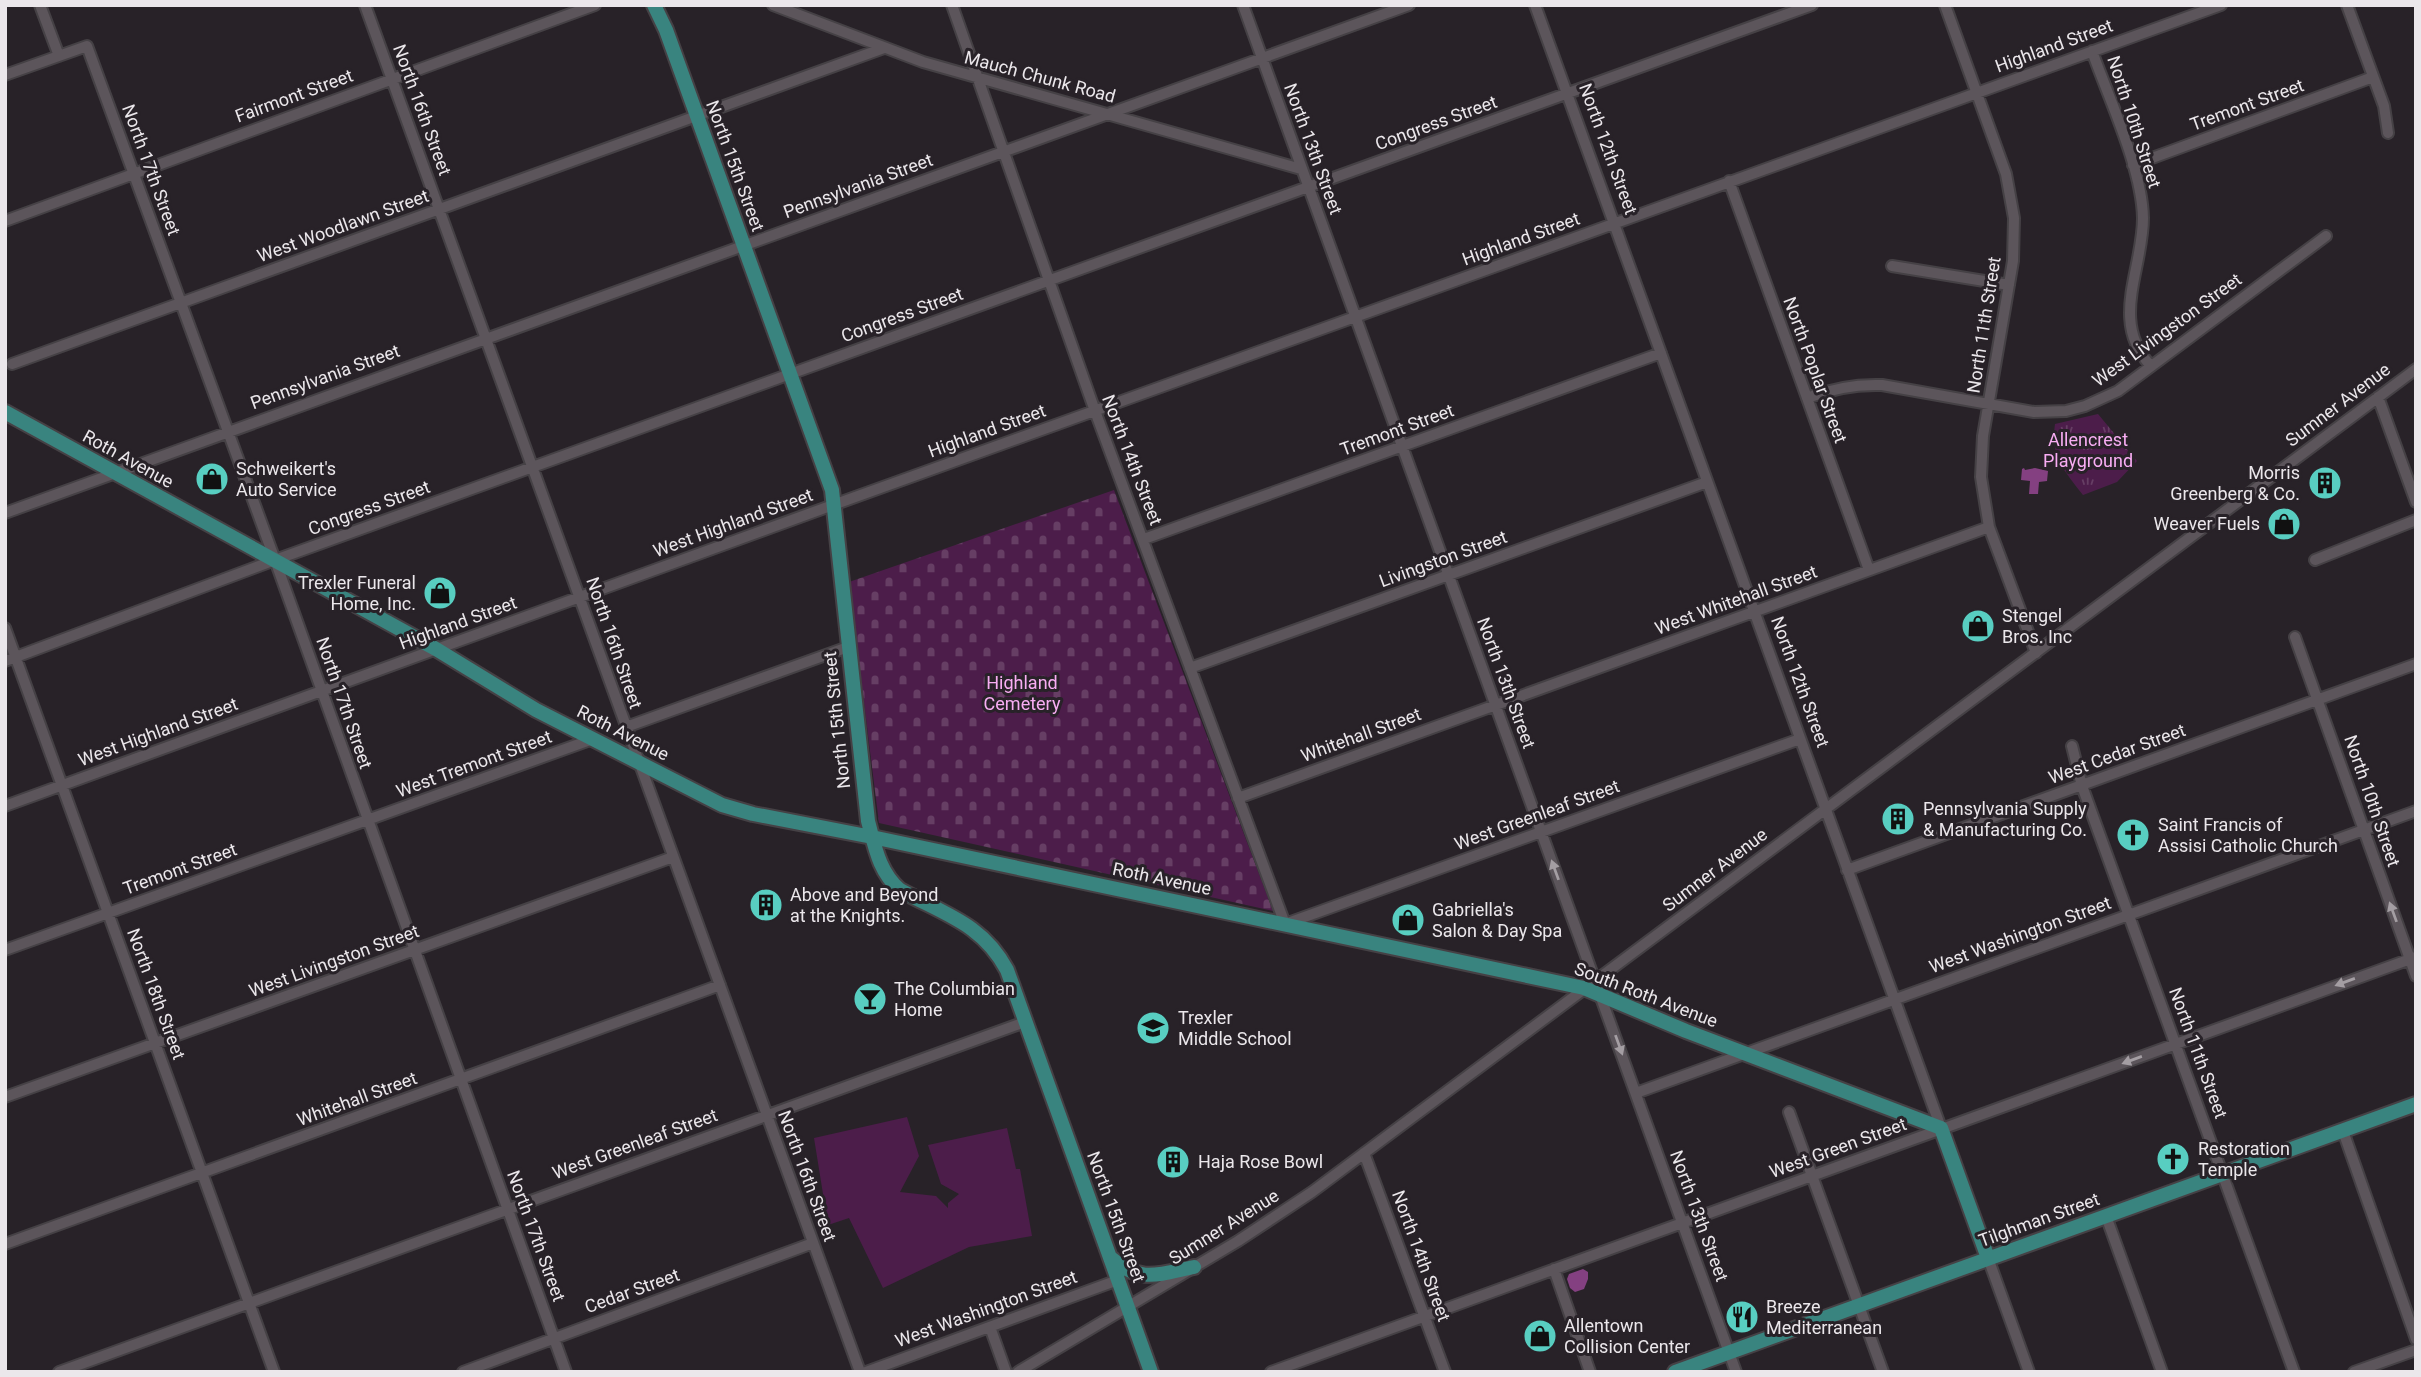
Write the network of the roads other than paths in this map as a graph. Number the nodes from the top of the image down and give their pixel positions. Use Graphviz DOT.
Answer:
graph roads {
  1 [pos="40,5"];
  2 [pos="365,5"];
  3 [pos="595,5"];
  4 [pos="654,5"];
  5 [pos="773,5"];
  6 [pos="952,5"];
  7 [pos="1243,5"];
  8 [pos="1409,5"];
  9 [pos="1535,5"];
  10 [pos="1812,5"];
  11 [pos="1945,5"];
  12 [pos="2221,5"];
  13 [pos="2347,5"];
  14 [pos="884,48"];
  15 [pos="2092,51"];
  16 [pos="59,56"];
  17 [pos="1262,57"];
  18 [pos="5,75"];
  19 [pos="2373,77"];
  20 [pos="391,79"];
  21 [pos="978,79"];
  22 [pos="1977,92"];
  23 [pos="1567,94"];
  24 [pos="1109,114"];
  25 [pos="697,116"];
  26 [pos="2388,132"];
  27 [pos="1003,152"];
  28 [pos="2133,166"];
  29 [pos="1301,169"];
  30 [pos="134,174"];
  31 [pos="1729,181"];
  32 [pos="1308,187"];
  33 [pos="439,209"];
  34 [pos="5,221"];
  35 [pos="1614,224"];
  36 [pos="2326,236"];
  37 [pos="744,245"];
  38 [pos="1892,265"];
  39 [pos="1049,281"];
  40 [pos="2009,285"];
  41 [pos="181,304"];
  42 [pos="1356,318"];
  43 [pos="486,339"];
  44 [pos="1661,352"];
  45 [pos="12,365"];
  46 [pos="2151,366"];
  47 [pos="2416,369"];
  48 [pos="790,374"];
  49 [pos="2378,397"];
  50 [pos="1807,398"];
  51 [pos="1989,404"];
  52 [pos="1095,411"];
  53 [pos="5,412"];
  54 [pos="226,432"];
  55 [pos="1402,447"];
  56 [pos="533,467"];
  57 [pos="114,474"];
  58 [pos="1707,482"];
  59 [pos="2416,502"];
  60 [pos="833,505"];
  61 [pos="5,513"];
  62 [pos="2416,520"];
  63 [pos="1989,527"];
  64 [pos="1144,539"];
  65 [pos="275,560"];
  66 [pos="2315,560"];
  67 [pos="1869,570"];
  68 [pos="646,574"];
  69 [pos="1448,575"];
  70 [pos="580,598"];
  71 [pos="1754,612"];
  72 [pos="5,628"];
  73 [pos="2295,637"];
  74 [pos="848,647"];
  75 [pos="436,649"];
  76 [pos="2036,653"];
  77 [pos="10,659"];
  78 [pos="2416,664"];
  79 [pos="1190,668"];
  80 [pos="322,691"];
  81 [pos="2318,699"];
  82 [pos="1495,705"];
  83 [pos="626,727"];
  84 [pos="593,739"];
  85 [pos="1800,739"];
  86 [pos="2072,746"];
  87 [pos="638,763"];
  88 [pos="63,785"];
  89 [pos="2082,786"];
  90 [pos="1238,798"];
  91 [pos="5,806"];
  92 [pos="1825,809"];
  93 [pos="2416,811"];
  94 [pos="367,821"];
  95 [pos="2363,830"];
  96 [pos="1542,832"];
  97 [pos="872,837"];
  98 [pos="673,857"];
  99 [pos="1847,870"];
  100 [pos="108,913"];
  101 [pos="2129,914"];
  102 [pos="1285,924"];
  103 [pos="5,950"];
  104 [pos="415,951"];
  105 [pos="2413,958"];
  106 [pos="2416,976"];
  107 [pos="1590,984"];
  108 [pos="720,985"];
  109 [pos="1602,998"];
  110 [pos="1895,1000"];
  111 [pos="1026,1022"];
  112 [pos="156,1043"];
  113 [pos="2176,1044"];
  114 [pos="1745,1054"];
  115 [pos="462,1080"];
  116 [pos="1636,1093"];
  117 [pos="5,1097"];
  118 [pos="2416,1104"];
  119 [pos="1789,1112"];
  120 [pos="766,1115"];
  121 [pos="1941,1128"];
  122 [pos="2343,1131"];
  123 [pos="1364,1153"];
  124 [pos="203,1173"];
  125 [pos="2223,1174"];
  126 [pos="1812,1177"];
  127 [pos="507,1209"];
  128 [pos="2106,1216"];
  129 [pos="1683,1223"];
  130 [pos="813,1243"];
  131 [pos="5,1244"];
  132 [pos="1110,1258"];
  133 [pos="1988,1258"];
  134 [pos="1195,1266"];
  135 [pos="1554,1269"];
  136 [pos="1118,1280"];
  137 [pos="249,1303"];
  138 [pos="1128,1306"];
  139 [pos="1859,1306"];
  140 [pos="1424,1316"];
  141 [pos="990,1327"];
  142 [pos="554,1338"];
  143 [pos="2416,1339"];
  144 [pos="2416,1350"];
  145 [pos="1730,1352"];
  146 [pos="59,1372"];
  147 [pos="274,1372"];
  148 [pos="463,1372"];
  149 [pos="566,1372"];
  150 [pos="860,1372"];
  151 [pos="866,1372"];
  152 [pos="1006,1372"];
  153 [pos="1018,1372"];
  154 [pos="1151,1372"];
  155 [pos="1271,1372"];
  156 [pos="1445,1372"];
  157 [pos="1590,1372"];
  158 [pos="1675,1372"];
  159 [pos="1737,1372"];
  160 [pos="1883,1372"];
  161 [pos="2029,1372"];
  162 [pos="2162,1372"];
  163 [pos="2294,1372"];
  164 [pos="2354,1372"];
  1 -- 16 [label="street"];
  2 -- 20 [label="street, North 16th Street"];
  3 -- 20 [label="street, Fairmont Street"];
  4 -- 25 [label="main road, North 15th Street"];
  5 -- 14 [label="street, Mauch Chunk Road"];
  6 -- 21 [label="street, North 14th Street"];
  7 -- 17 [label="street, North 13th Street"];
  8 -- 17 [label="street, Pennsylvania Street"];
  9 -- 23 [label="street, North 12th Street"];
  10 -- 23 [label="street, Congress Street"];
  11 -- 22 [label="street, North 11th Street"];
  12 -- 15 [label="street, Highland Street"];
  13 -- 19 [label="street"];
  14 -- 21 [label="street, Mauch Chunk Road"];
  14 -- 25 [label="street, West Woodlawn Street"];
  15 -- 22 [label="street, Highland Street"];
  15 -- 28 [label="street, North 10th Street"];
  16 -- 18 [label="street"];
  16 -- 30 [label="street, North 17th Street"];
  17 -- 24 [label="street, Pennsylvania Street"];
  17 -- 29 [label="street, North 13th Street"];
  19 -- 26 [label="street"];
  19 -- 28 [label="street, Tremont Street"];
  20 -- 30 [label="street, Fairmont Street"];
  20 -- 33 [label="street, North 16th Street"];
  21 -- 24 [label="street, Mauch Chunk Road"];
  21 -- 27 [label="street, North 14th Street"];
  22 -- 31 [label="street, Highland Street"];
  22 -- 40 [label="street, North 11th Street"];
  23 -- 32 [label="street, Congress Street"];
  23 -- 35 [label="street, North 12th Street"];
  24 -- 27 [label="street, Pennsylvania Street"];
  24 -- 29 [label="street, Mauch Chunk Road"];
  25 -- 33 [label="street, West Woodlawn Street"];
  25 -- 37 [label="main road, North 15th Street"];
  27 -- 37 [label="street, Pennsylvania Street"];
  27 -- 39 [label="street, North 14th Street"];
  28 -- 46 [label="street, North 10th Street"];
  29 -- 32 [label="street, North 13th Street"];
  30 -- 34 [label="street, Fairmont Street"];
  30 -- 41 [label="street, North 17th Street"];
  31 -- 35 [label="street, Highland Street"];
  31 -- 50 [label="street, North Poplar Street"];
  32 -- 39 [label="street, Congress Street"];
  32 -- 42 [label="street, North 13th Street"];
  33 -- 41 [label="street, West Woodlawn Street"];
  33 -- 43 [label="street, North 16th Street"];
  35 -- 42 [label="street, Highland Street"];
  35 -- 44 [label="street, North 12th Street"];
  36 -- 46 [label="street, West Livingston Street"];
  37 -- 43 [label="street, Pennsylvania Street"];
  37 -- 48 [label="main road, North 15th Street"];
  38 -- 40 [label="street"];
  39 -- 48 [label="street, Congress Street"];
  39 -- 52 [label="street, North 14th Street"];
  40 -- 51 [label="street, North 11th Street"];
  41 -- 45 [label="street, West Woodlawn Street"];
  41 -- 54 [label="street, North 17th Street"];
  42 -- 52 [label="street, Highland Street"];
  42 -- 55 [label="street, North 13th Street"];
  43 -- 54 [label="street, Pennsylvania Street"];
  43 -- 56 [label="street, North 16th Street"];
  44 -- 55 [label="street, Tremont Street"];
  44 -- 58 [label="street, North 12th Street"];
  46 -- 51 [label="street, West Livingston Street"];
  47 -- 49 [label="street, Sumner Avenue"];
  48 -- 56 [label="street, Congress Street"];
  48 -- 60 [label="main road, North 15th Street"];
  49 -- 59 [label="street"];
  49 -- 76 [label="street, Sumner Avenue"];
  50 -- 51 [label="street, West Livingston Street"];
  50 -- 67 [label="street, North Poplar Street"];
  51 -- 63 [label="street, North 11th Street"];
  52 -- 60 [label="street, Highland Street"];
  52 -- 64 [label="street, North 14th Street"];
  53 -- 57 [label="main road, Roth Avenue"];
  54 -- 57 [label="street, Pennsylvania Street"];
  54 -- 65 [label="street, North 17th Street"];
  55 -- 64 [label="street, Tremont Street"];
  55 -- 69 [label="street, North 13th Street"];
  56 -- 65 [label="street, Congress Street"];
  56 -- 70 [label="street, North 16th Street"];
  57 -- 61 [label="street, Pennsylvania Street"];
  57 -- 65 [label="main road, Roth Avenue"];
  58 -- 69 [label="street, Livingston Street"];
  58 -- 71 [label="street, North 12th Street"];
  60 -- 68 [label="street, West Highland Street"];
  60 -- 74 [label="main road, North 15th Street"];
  62 -- 66 [label="street"];
  63 -- 67 [label="street, West Whitehall Street"];
  63 -- 76 [label="street, North 11th Street"];
  64 -- 79 [label="street, North 14th Street"];
  65 -- 75 [label="main road, Roth Avenue"];
  65 -- 77 [label="street, Congress Street"];
  65 -- 80 [label="street, North 17th Street"];
  67 -- 71 [label="street, West Whitehall Street"];
  68 -- 70 [label="street, Highland Street"];
  69 -- 79 [label="street, Livingston Street"];
  69 -- 82 [label="street, North 13th Street"];
  70 -- 75 [label="street, Highland Street"];
  70 -- 83 [label="street, North 16th Street"];
  71 -- 82 [label="street, West Whitehall Street"];
  71 -- 85 [label="street, North 12th Street"];
  72 -- 77 [label="street, North 18th Street"];
  73 -- 81 [label="street, North 10th Street"];
  74 -- 83 [label="street"];
  74 -- 97 [label="main road, North 15th Street"];
  75 -- 80 [label="street, Highland Street"];
  75 -- 84 [label="main road, Roth Avenue"];
  76 -- 92 [label="street, Sumner Avenue"];
  77 -- 88 [label="street, North 18th Street"];
  78 -- 81 [label="street"];
  79 -- 90 [label="street, North 14th Street"];
  80 -- 88 [label="street, West Highland Street"];
  80 -- 94 [label="street, North 17th Street"];
  81 -- 89 [label="street, West Cedar Street"];
  81 -- 95 [label="street, North 10th Street"];
  82 -- 90 [label="street, Whitehall Street"];
  82 -- 96 [label="street, North 13th Street"];
  83 -- 87 [label="street, North 16th Street"];
  84 -- 87 [label="main road, Roth Avenue"];
  84 -- 94 [label="street, West Tremont Street"];
  85 -- 92 [label="street, North 12th Street"];
  85 -- 96 [label="street, West Greenleaf Street"];
  86 -- 89 [label="street, North 11th Street"];
  87 -- 97 [label="main road, Roth Avenue"];
  87 -- 98 [label="street, North 16th Street"];
  88 -- 91 [label="street, West Highland Street"];
  88 -- 100 [label="street, North 18th Street"];
  89 -- 99 [label="street, West Cedar Street"];
  89 -- 101 [label="street, North 11th Street"];
  90 -- 102 [label="street, North 14th Street"];
  92 -- 99 [label="street, North 12th Street"];
  92 -- 107 [label="street, Sumner Avenue"];
  93 -- 95 [label="street, West Washington Street"];
  94 -- 100 [label="street, Tremont Street"];
  94 -- 104 [label="street, North 17th Street"];
  95 -- 101 [label="street, West Washington Street"];
  105 -- 95 [label="street, North 10th Street, one-way"];
  96 -- 102 [label="street, West Greenleaf Street"];
  107 -- 96 [label="street, North 13th Street, one-way"];
  97 -- 102 [label="main road, Roth Avenue"];
  97 -- 111 [label="main road, North 15th Street"];
  98 -- 104 [label="street, West Livingston Street"];
  98 -- 108 [label="street, North 16th Street"];
  99 -- 110 [label="street, North 12th Street"];
  100 -- 103 [label="street, Tremont Street"];
  100 -- 112 [label="street, North 18th Street"];
  101 -- 110 [label="street, West Washington Street"];
  101 -- 113 [label="street, North 11th Street"];
  102 -- 107 [label="main road, South Roth Avenue"];
  104 -- 112 [label="street, West Livingston Street"];
  104 -- 115 [label="street, North 17th Street"];
  105 -- 106 [label="street, North 10th Street"];
  105 -- 113 [label="street, West Green Street, one-way"];
  107 -- 109 [label="main road, South Roth Avenue"];
  107 -- 123 [label="street, Sumner Avenue"];
  108 -- 115 [label="street, Whitehall Street"];
  108 -- 120 [label="street, North 16th Street"];
  109 -- 114 [label="main road, South Roth Avenue"];
  109 -- 116 [label="street, North 13th Street, one-way"];
  110 -- 114 [label="street, West Washington Street"];
  110 -- 121 [label="street, North 12th Street"];
  111 -- 120 [label="street, West Greenleaf Street"];
  111 -- 132 [label="main road, North 15th Street"];
  112 -- 117 [label="street, West Livingston Street"];
  112 -- 124 [label="street, North 18th Street"];
  113 -- 121 [label="street, West Green Street, one-way"];
  113 -- 125 [label="street, North 11th Street"];
  114 -- 116 [label="street, West Washington Street"];
  114 -- 121 [label="main road, South Roth Avenue"];
  115 -- 124 [label="street, Whitehall Street"];
  115 -- 127 [label="street, North 17th Street"];
  116 -- 129 [label="street, North 13th Street"];
  118 -- 122 [label="main road, Tilghman Street"];
  119 -- 126 [label="street"];
  120 -- 127 [label="street, West Greenleaf Street"];
  120 -- 130 [label="street, North 16th Street"];
  121 -- 126 [label="street, West Green Street"];
  121 -- 133 [label="main road, North 12th Street"];
  122 -- 125 [label="main road, Tilghman Street"];
  122 -- 143 [label="street"];
  123 -- 134 [label="street, Sumner Avenue"];
  123 -- 140 [label="street, North 14th Street"];
  124 -- 131 [label="street, Whitehall Street"];
  124 -- 137 [label="street, North 18th Street"];
  125 -- 128 [label="main road, Tilghman Street"];
  125 -- 163 [label="street, North 11th Street"];
  126 -- 129 [label="street, West Green Street"];
  126 -- 139 [label="street"];
  127 -- 137 [label="street, West Greenleaf Street"];
  127 -- 142 [label="street, North 17th Street"];
  128 -- 133 [label="main road, Tilghman Street"];
  128 -- 162 [label="street"];
  129 -- 135 [label="street, West Green Street"];
  129 -- 145 [label="street, North 13th Street"];
  130 -- 142 [label="street, Cedar Street"];
  130 -- 150 [label="street, North 16th Street"];
  132 -- 134 [label="main road"];
  132 -- 136 [label="main road, North 15th Street"];
  133 -- 139 [label="main road, Tilghman Street"];
  133 -- 161 [label="street, North 12th Street"];
  134 -- 138 [label="street, Sumner Avenue"];
  135 -- 140 [label="street, West Green Street"];
  135 -- 157 [label="street"];
  136 -- 138 [label="main road, North 15th Street"];
  136 -- 141 [label="street, West Washington Street"];
  137 -- 146 [label="street, West Greenleaf Street"];
  137 -- 147 [label="street, North 18th Street"];
  138 -- 153 [label="street, Sumner Avenue"];
  138 -- 154 [label="main road, North 15th Street"];
  139 -- 145 [label="main road, Tilghman Street"];
  139 -- 160 [label="street"];
  140 -- 155 [label="street, West Green Street"];
  140 -- 156 [label="street, North 14th Street"];
  141 -- 151 [label="street, West Washington Street"];
  141 -- 152 [label="street"];
  142 -- 148 [label="street, Cedar Street"];
  142 -- 149 [label="street, North 17th Street"];
  144 -- 164 [label="street"];
  145 -- 158 [label="main road, Tilghman Street"];
  145 -- 159 [label="street, North 13th Street"];
}
